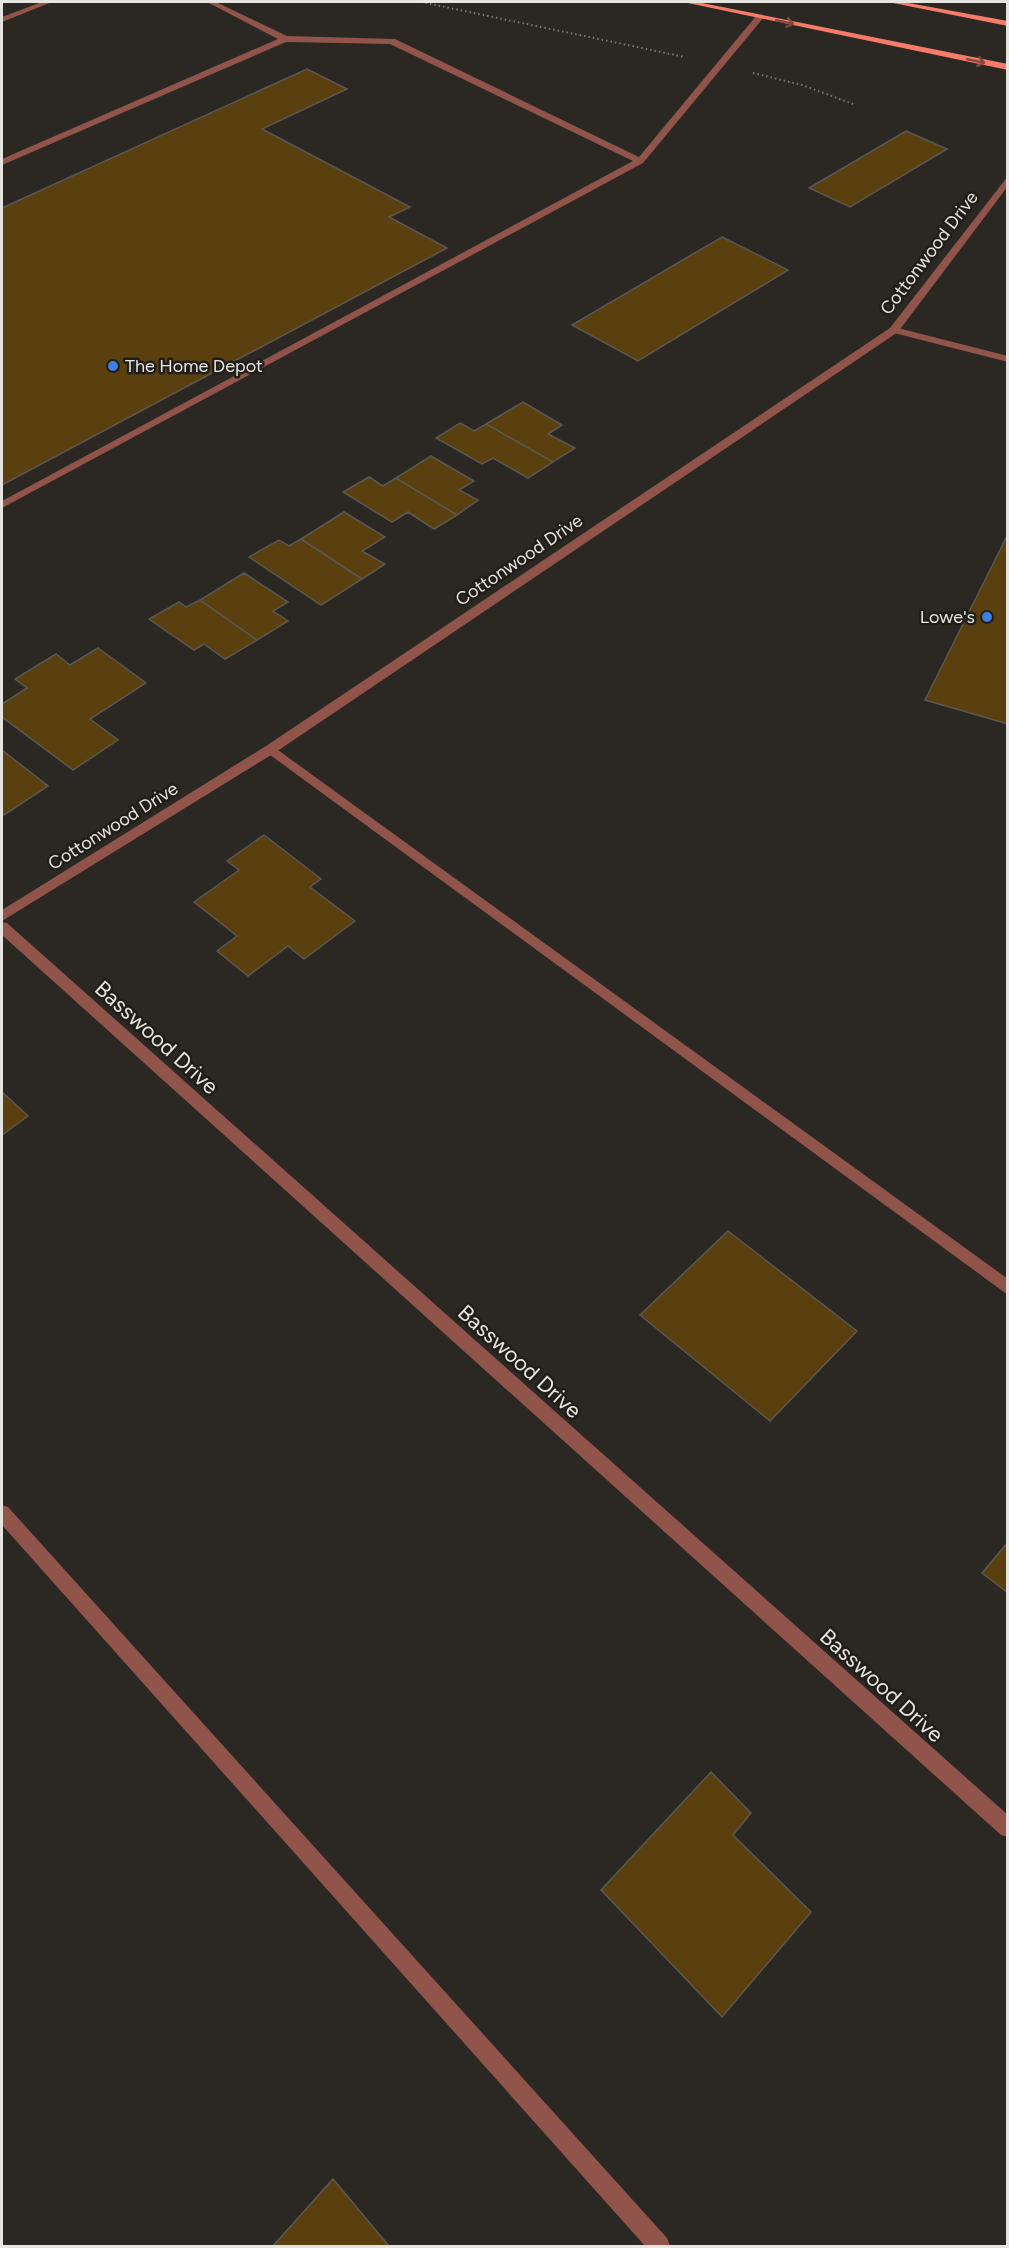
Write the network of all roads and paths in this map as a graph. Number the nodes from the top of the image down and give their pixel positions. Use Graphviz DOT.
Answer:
graph roads {
  1 [pos="48,2"];
  2 [pos="211,2"];
  3 [pos="421,2"];
  4 [pos="687,2"];
  5 [pos="892,2"];
  6 [pos="760,16"];
  7 [pos="2,20"];
  8 [pos="1008,24"];
  9 [pos="285,39"];
  10 [pos="686,57"];
  11 [pos="1008,67"];
  12 [pos="751,72"];
  13 [pos="855,105"];
  14 [pos="640,161"];
  15 [pos="2,162"];
  16 [pos="1008,179"];
  17 [pos="894,330"];
  18 [pos="1008,359"];
  19 [pos="2,505"];
  20 [pos="271,749"];
  21 [pos="2,916"];
  22 [pos="2,927"];
  23 [pos="1008,1288"];
  24 [pos="2,1514"];
  25 [pos="1008,1828"];
  26 [pos="658,2247"];
  1 -- 7 [label="street"];
  2 -- 9 [label="street"];
  3 -- 10 [label="path"];
  4 -- 6 [label="main road"];
  5 -- 8 [label="main road"];
  6 -- 11 [label="main road, one-way"];
  6 -- 14 [label="street"];
  9 -- 14 [label="street"];
  9 -- 15 [label="street"];
  12 -- 13 [label="path"];
  14 -- 19 [label="street"];
  16 -- 17 [label="street, Cottonwood Drive"];
  17 -- 18 [label="street"];
  17 -- 20 [label="street, Cottonwood Drive"];
  20 -- 21 [label="street, Cottonwood Drive"];
  20 -- 23 [label="street"];
  22 -- 25 [label="street, Basswood Drive"];
  24 -- 26 [label="street"];
}
